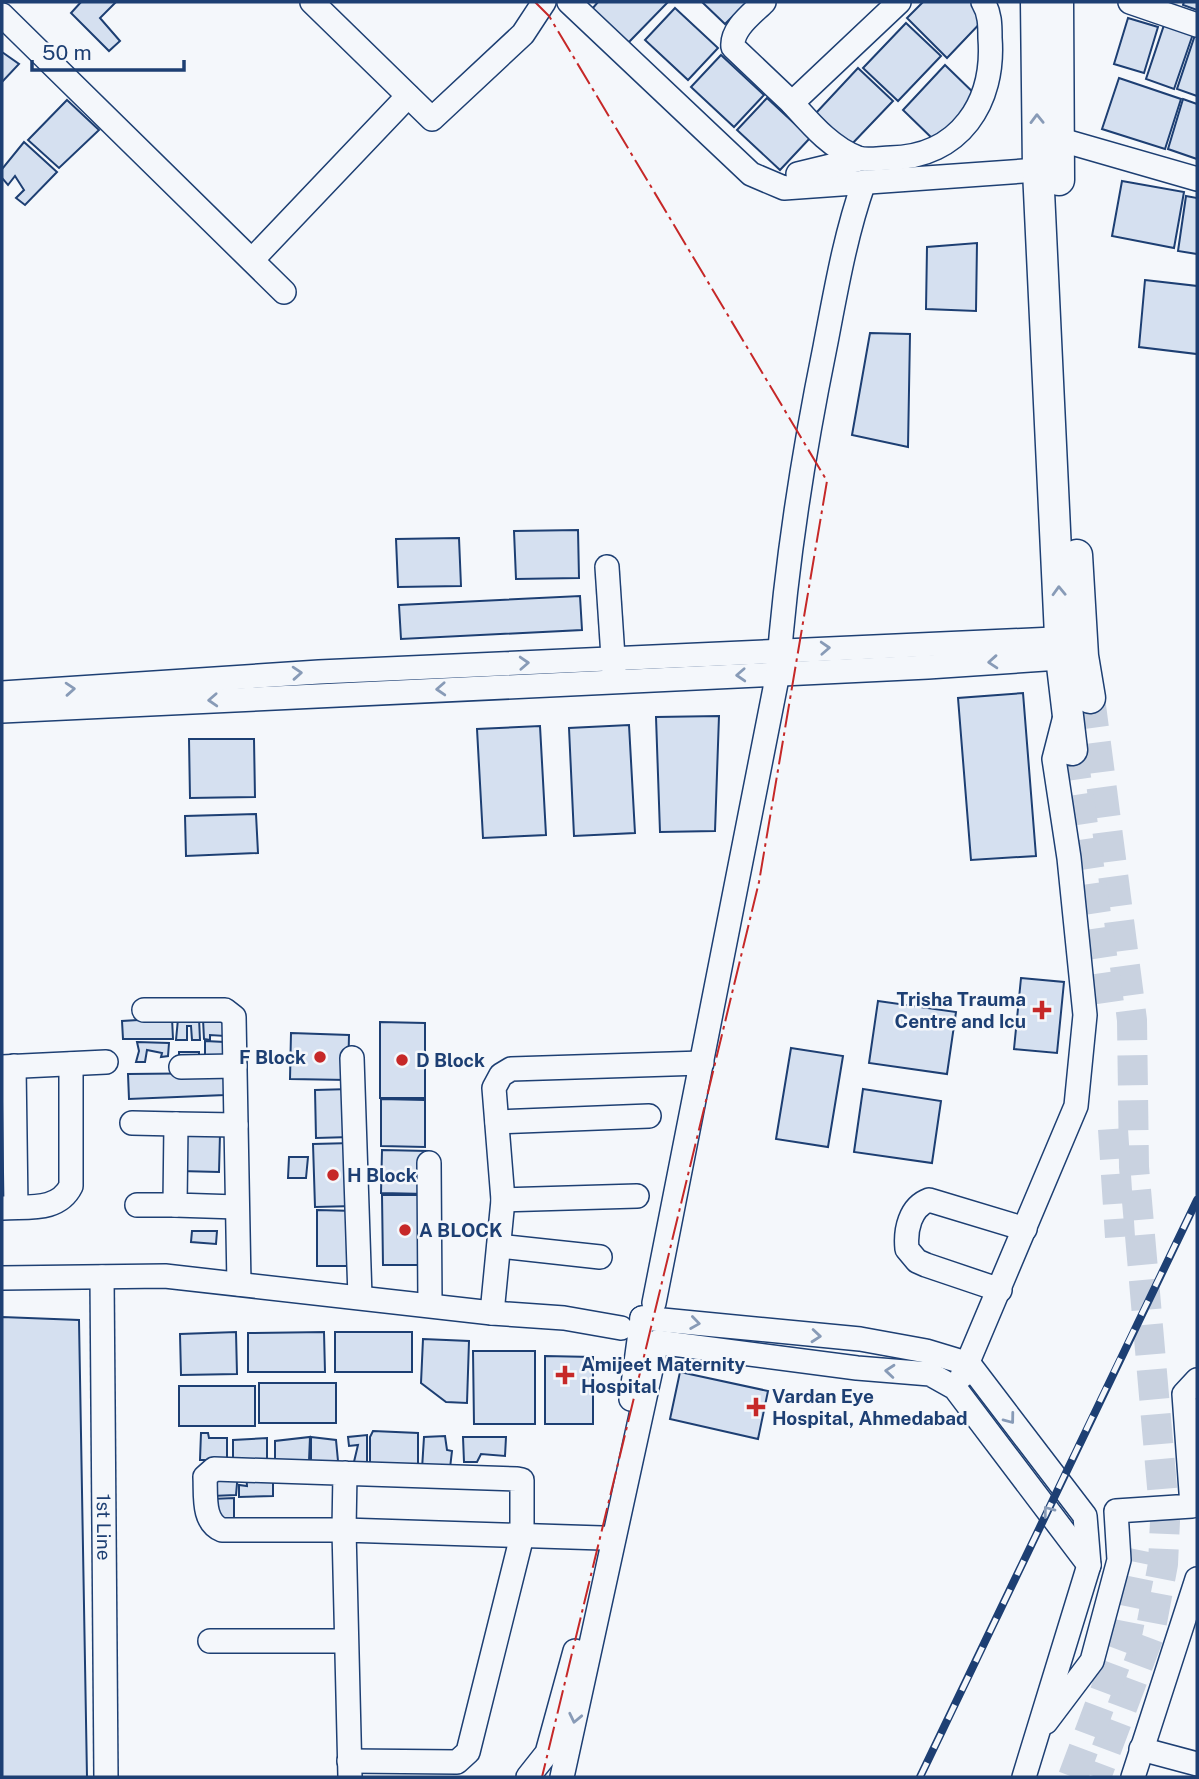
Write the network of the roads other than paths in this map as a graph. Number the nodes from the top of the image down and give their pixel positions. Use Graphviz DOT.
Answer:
graph roads {
  1 [pos="312,2"];
  2 [pos="544,2"];
  3 [pos="569,2"];
  4 [pos="764,2"];
  5 [pos="899,2"];
  6 [pos="983,2"];
  7 [pos="1036,2"];
  8 [pos="1058,2"];
  9 [pos="1130,2"];
  10 [pos="2,15"];
  11 [pos="1197,25"];
  12 [pos="658,65"];
  13 [pos="408,96"];
  14 [pos="792,103"];
  15 [pos="860,159"];
  16 [pos="1051,159"];
  17 [pos="1197,179"];
  18 [pos="864,181"];
  19 [pos="252,260"];
  20 [pos="284,292"];
  21 [pos="607,567"];
  22 [pos="1072,648"];
  23 [pos="613,659"];
  24 [pos="779,662"];
  25 [pos="615,682"];
  26 [pos="2,693"];
  27 [pos="1079,703"];
  28 [pos="2,710"];
  29 [pos="1072,750"];
  30 [pos="144,1010"];
  31 [pos="352,1058"];
  32 [pos="106,1062"];
  33 [pos="702,1063"];
  34 [pos="71,1064"];
  35 [pos="235,1066"];
  36 [pos="8,1067"];
  37 [pos="181,1067"];
  38 [pos="649,1116"];
  39 [pos="497,1122"];
  40 [pos="132,1123"];
  41 [pos="176,1124"];
  42 [pos="236,1125"];
  43 [pos="429,1163"];
  44 [pos="637,1196"];
  45 [pos="503,1200"];
  46 [pos="136,1205"];
  47 [pos="175,1205"];
  48 [pos="237,1207"];
  49 [pos="9,1208"];
  50 [pos="1025,1229"];
  51 [pos="499,1246"];
  52 [pos="600,1257"];
  53 [pos="102,1277"];
  54 [pos="2,1278"];
  55 [pos="239,1284"];
  56 [pos="1000,1290"];
  57 [pos="360,1297"];
  58 [pos="429,1304"];
  59 [pos="492,1313"];
  60 [pos="646,1325"];
  61 [pos="969,1364"];
  62 [pos="1197,1380"];
  63 [pos="955,1388"];
  64 [pos="345,1473"];
  65 [pos="344,1530"];
  66 [pos="522,1536"];
  67 [pos="603,1538"];
  68 [pos="1089,1565"];
  69 [pos="1197,1579"];
  70 [pos="346,1641"];
  71 [pos="210,1642"];
  72 [pos="1037,1733"];
  73 [pos="1141,1749"];
  74 [pos="1197,1764"];
  75 [pos="349,1769"];
  76 [pos="106,1777"];
  77 [pos="528,1777"];
  78 [pos="562,1777"];
  79 [pos="1024,1777"];
  80 [pos="1133,1777"];
  1 -- 13 [label="street"];
  2 -- 13 [label="street"];
  3 -- 18 [label="street"];
  4 -- 14 [label="street"];
  5 -- 14 [label="street"];
  6 -- 15 [label="street"];
  16 -- 7 [label="main road, one-way"];
  8 -- 16 [label="main road"];
  9 -- 11 [label="street"];
  10 -- 19 [label="street"];
  12 -- 15 [label="street"];
  13 -- 19 [label="street"];
  14 -- 15 [label="street"];
  16 -- 17 [label="street"];
  16 -- 18 [label="street"];
  16 -- 22 [label="main road"];
  18 -- 24 [label="street"];
  19 -- 20 [label="street"];
  21 -- 23 [label="street"];
  22 -- 24 [label="street"];
  22 -- 27 [label="main road"];
  23 -- 24 [label="street"];
  23 -- 25 [label="street"];
  26 -- 23 [label="street, one-way"];
  24 -- 25 [label="street, one-way"];
  24 -- 33 [label="street"];
  25 -- 28 [label="street, one-way"];
  27 -- 29 [label="main road"];
  27 -- 50 [label="street"];
  30 -- 35 [label="street"];
  31 -- 57 [label="street"];
  32 -- 34 [label="street"];
  33 -- 39 [label="street"];
  33 -- 60 [label="street"];
  34 -- 36 [label="street"];
  34 -- 49 [label="street"];
  35 -- 37 [label="street"];
  35 -- 42 [label="street"];
  36 -- 49 [label="street"];
  38 -- 39 [label="street"];
  39 -- 45 [label="street"];
  40 -- 41 [label="street"];
  41 -- 42 [label="street"];
  41 -- 47 [label="street"];
  42 -- 48 [label="street"];
  43 -- 58 [label="street"];
  44 -- 45 [label="street"];
  45 -- 51 [label="street"];
  46 -- 47 [label="street"];
  47 -- 48 [label="street"];
  48 -- 55 [label="street"];
  50 -- 56 [label="street"];
  50 -- 56 [label="street"];
  51 -- 52 [label="street"];
  51 -- 59 [label="street"];
  53 -- 54 [label="street"];
  53 -- 55 [label="street"];
  53 -- 76 [label="street, 1st Line"];
  55 -- 57 [label="street"];
  56 -- 61 [label="street"];
  57 -- 58 [label="street"];
  58 -- 59 [label="street"];
  59 -- 60 [label="street"];
  60 -- 61 [label="street, one-way"];
  63 -- 60 [label="street, one-way"];
  60 -- 67 [label="street"];
  60 -- 78 [label="street, one-way"];
  61 -- 63 [label="street"];
  61 -- 68 [label="street, one-way"];
  62 -- 72 [label="street"];
  68 -- 63 [label="street, one-way"];
  64 -- 65 [label="street"];
  64 -- 65 [label="street"];
  64 -- 66 [label="street"];
  65 -- 66 [label="street"];
  65 -- 70 [label="street"];
  66 -- 67 [label="street"];
  66 -- 75 [label="street"];
  67 -- 77 [label="street"];
  68 -- 72 [label="street"];
  69 -- 73 [label="street"];
  70 -- 71 [label="street"];
  70 -- 75 [label="street"];
  72 -- 79 [label="street"];
  73 -- 74 [label="street"];
  73 -- 80 [label="street"];
}
